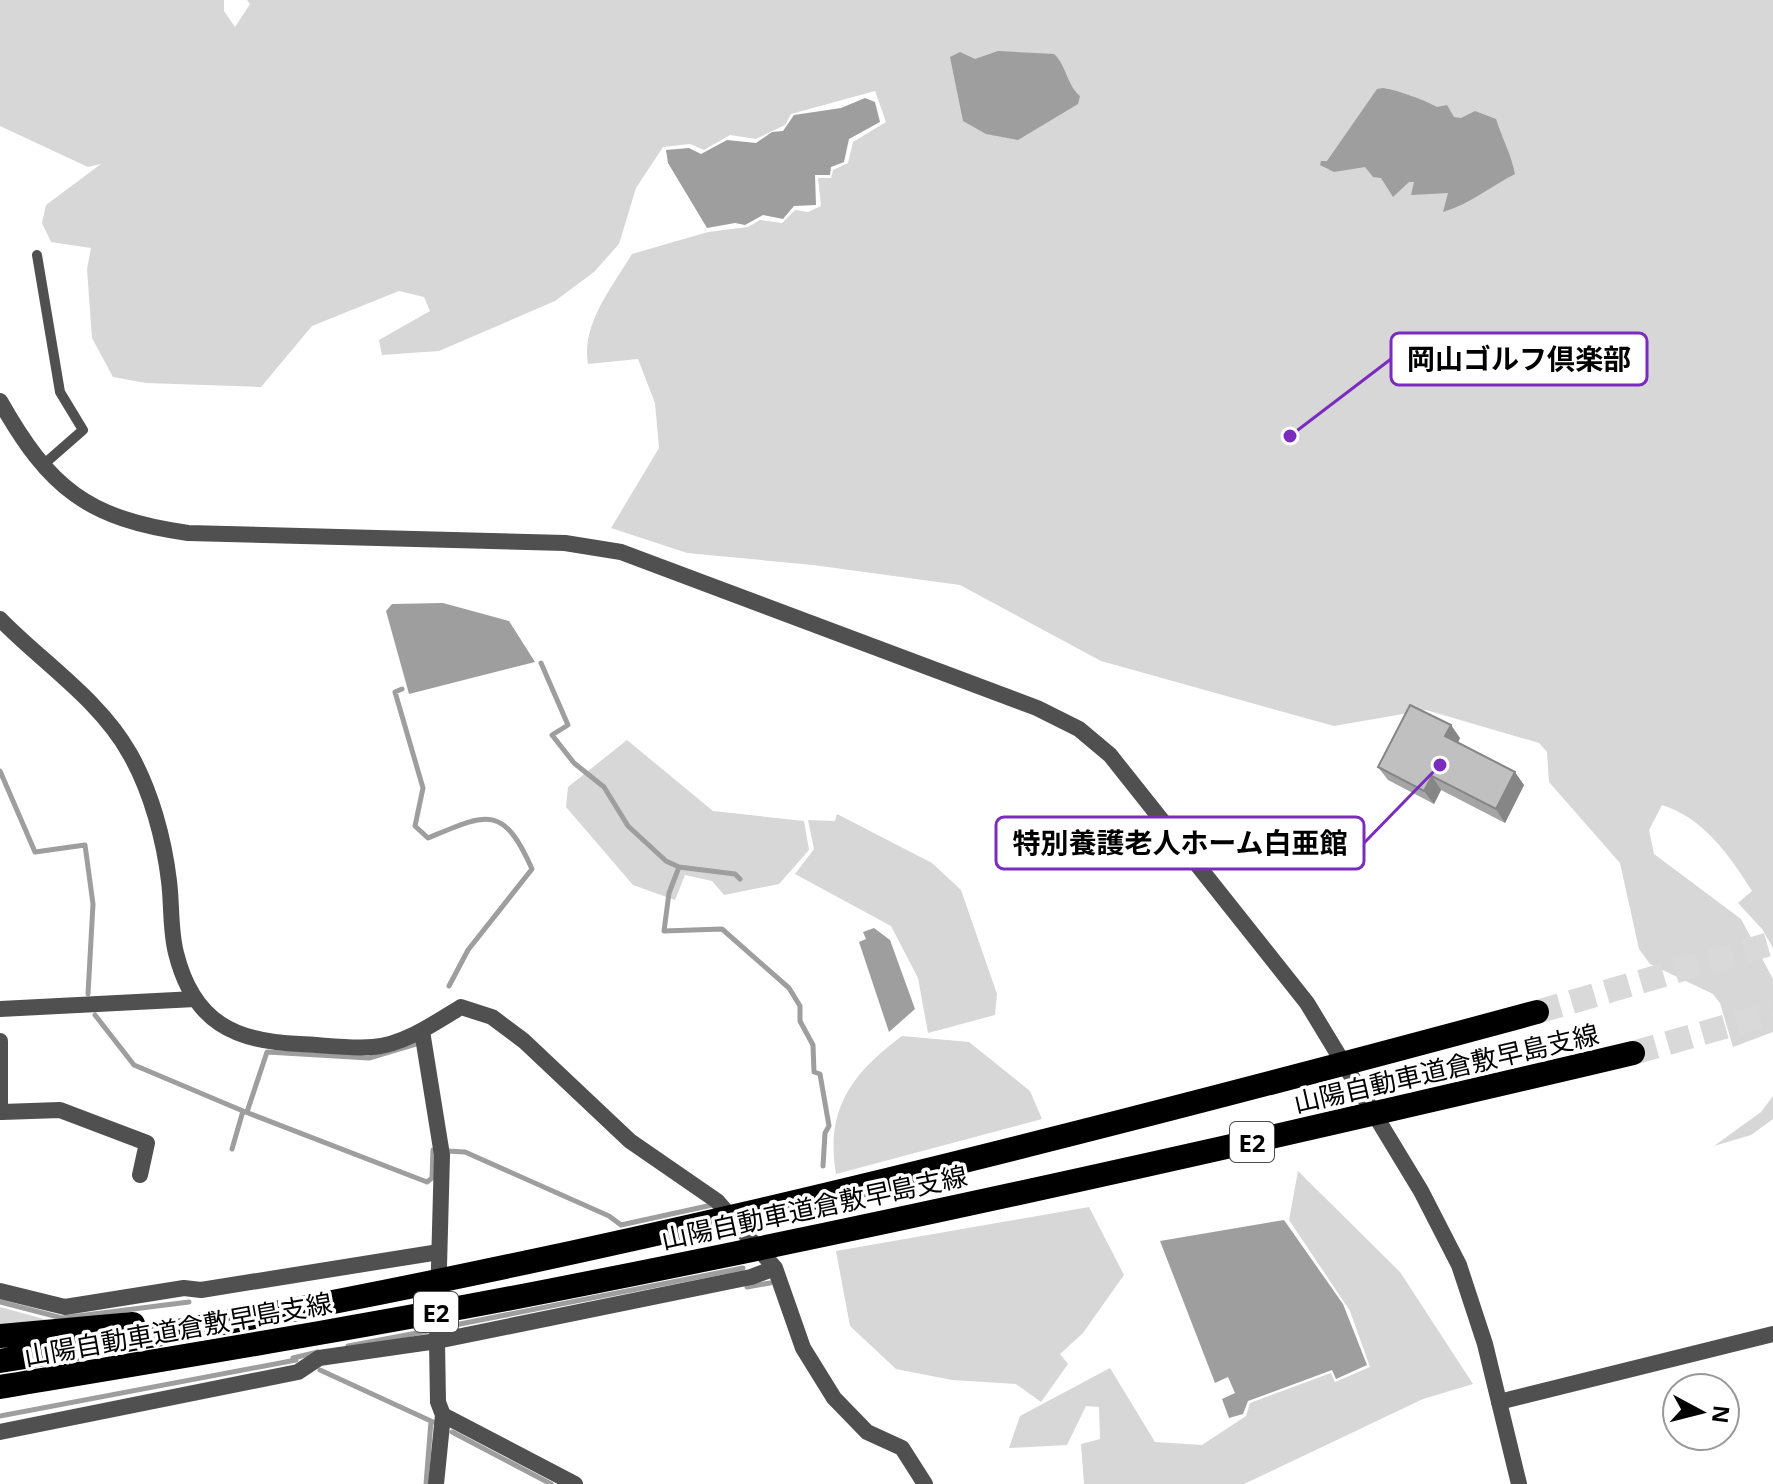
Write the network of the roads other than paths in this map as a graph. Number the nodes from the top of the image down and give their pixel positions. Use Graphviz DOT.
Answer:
graph roads {
  1 [pos="37,255"];
  2 [pos="0,401"];
  3 [pos="43,465"];
  4 [pos="0,619"];
  5 [pos="195,999"];
  6 [pos="0,1009"];
  7 [pos="1537,1012"];
  8 [pos="422,1031"];
  9 [pos="0,1041"];
  10 [pos="1633,1053"];
  11 [pos="1,1112"];
  12 [pos="140,1175"];
  13 [pos="439,1252"];
  14 [pos="775,1268"];
  15 [pos="0,1291"];
  16 [pos="216,1325"];
  17 [pos="1773,1334"];
  18 [pos="0,1336"];
  19 [pos="437,1341"];
  20 [pos="174,1360"];
  21 [pos="0,1361"];
  22 [pos="0,1387"];
  23 [pos="0,1398"];
  24 [pos="1499,1402"];
  25 [pos="443,1415"];
  26 [pos="0,1432"];
  27 [pos="436,1484"];
  28 [pos="575,1484"];
  29 [pos="925,1484"];
  30 [pos="1519,1484"];
  1 -- 3 [label="lane"];
  2 -- 3 [label="street"];
  3 -- 24 [label="street"];
  4 -- 5 [label="street"];
  5 -- 6 [label="street"];
  5 -- 8 [label="street"];
  7 -- 16 [label="highway, 山陽自動車道倉敷早島支線 / E2"];
  8 -- 13 [label="street"];
  8 -- 14 [label="street"];
  9 -- 11 [label="street"];
  10 -- 20 [label="highway, 山陽自動車道倉敷早島支線 / E2"];
  11 -- 12 [label="street"];
  13 -- 15 [label="street"];
  13 -- 19 [label="street"];
  14 -- 19 [label="street"];
  14 -- 29 [label="street"];
  16 -- 18 [label="highway"];
  16 -- 21 [label="highway, 山陽自動車道倉敷早島支線 / E2"];
  17 -- 24 [label="street"];
  19 -- 25 [label="street"];
  19 -- 26 [label="street"];
  20 -- 22 [label="highway, 山陽自動車道倉敷早島支線 / E2"];
  20 -- 23 [label="highway"];
  24 -- 30 [label="street"];
  25 -- 27 [label="street"];
  25 -- 28 [label="street"];
}
